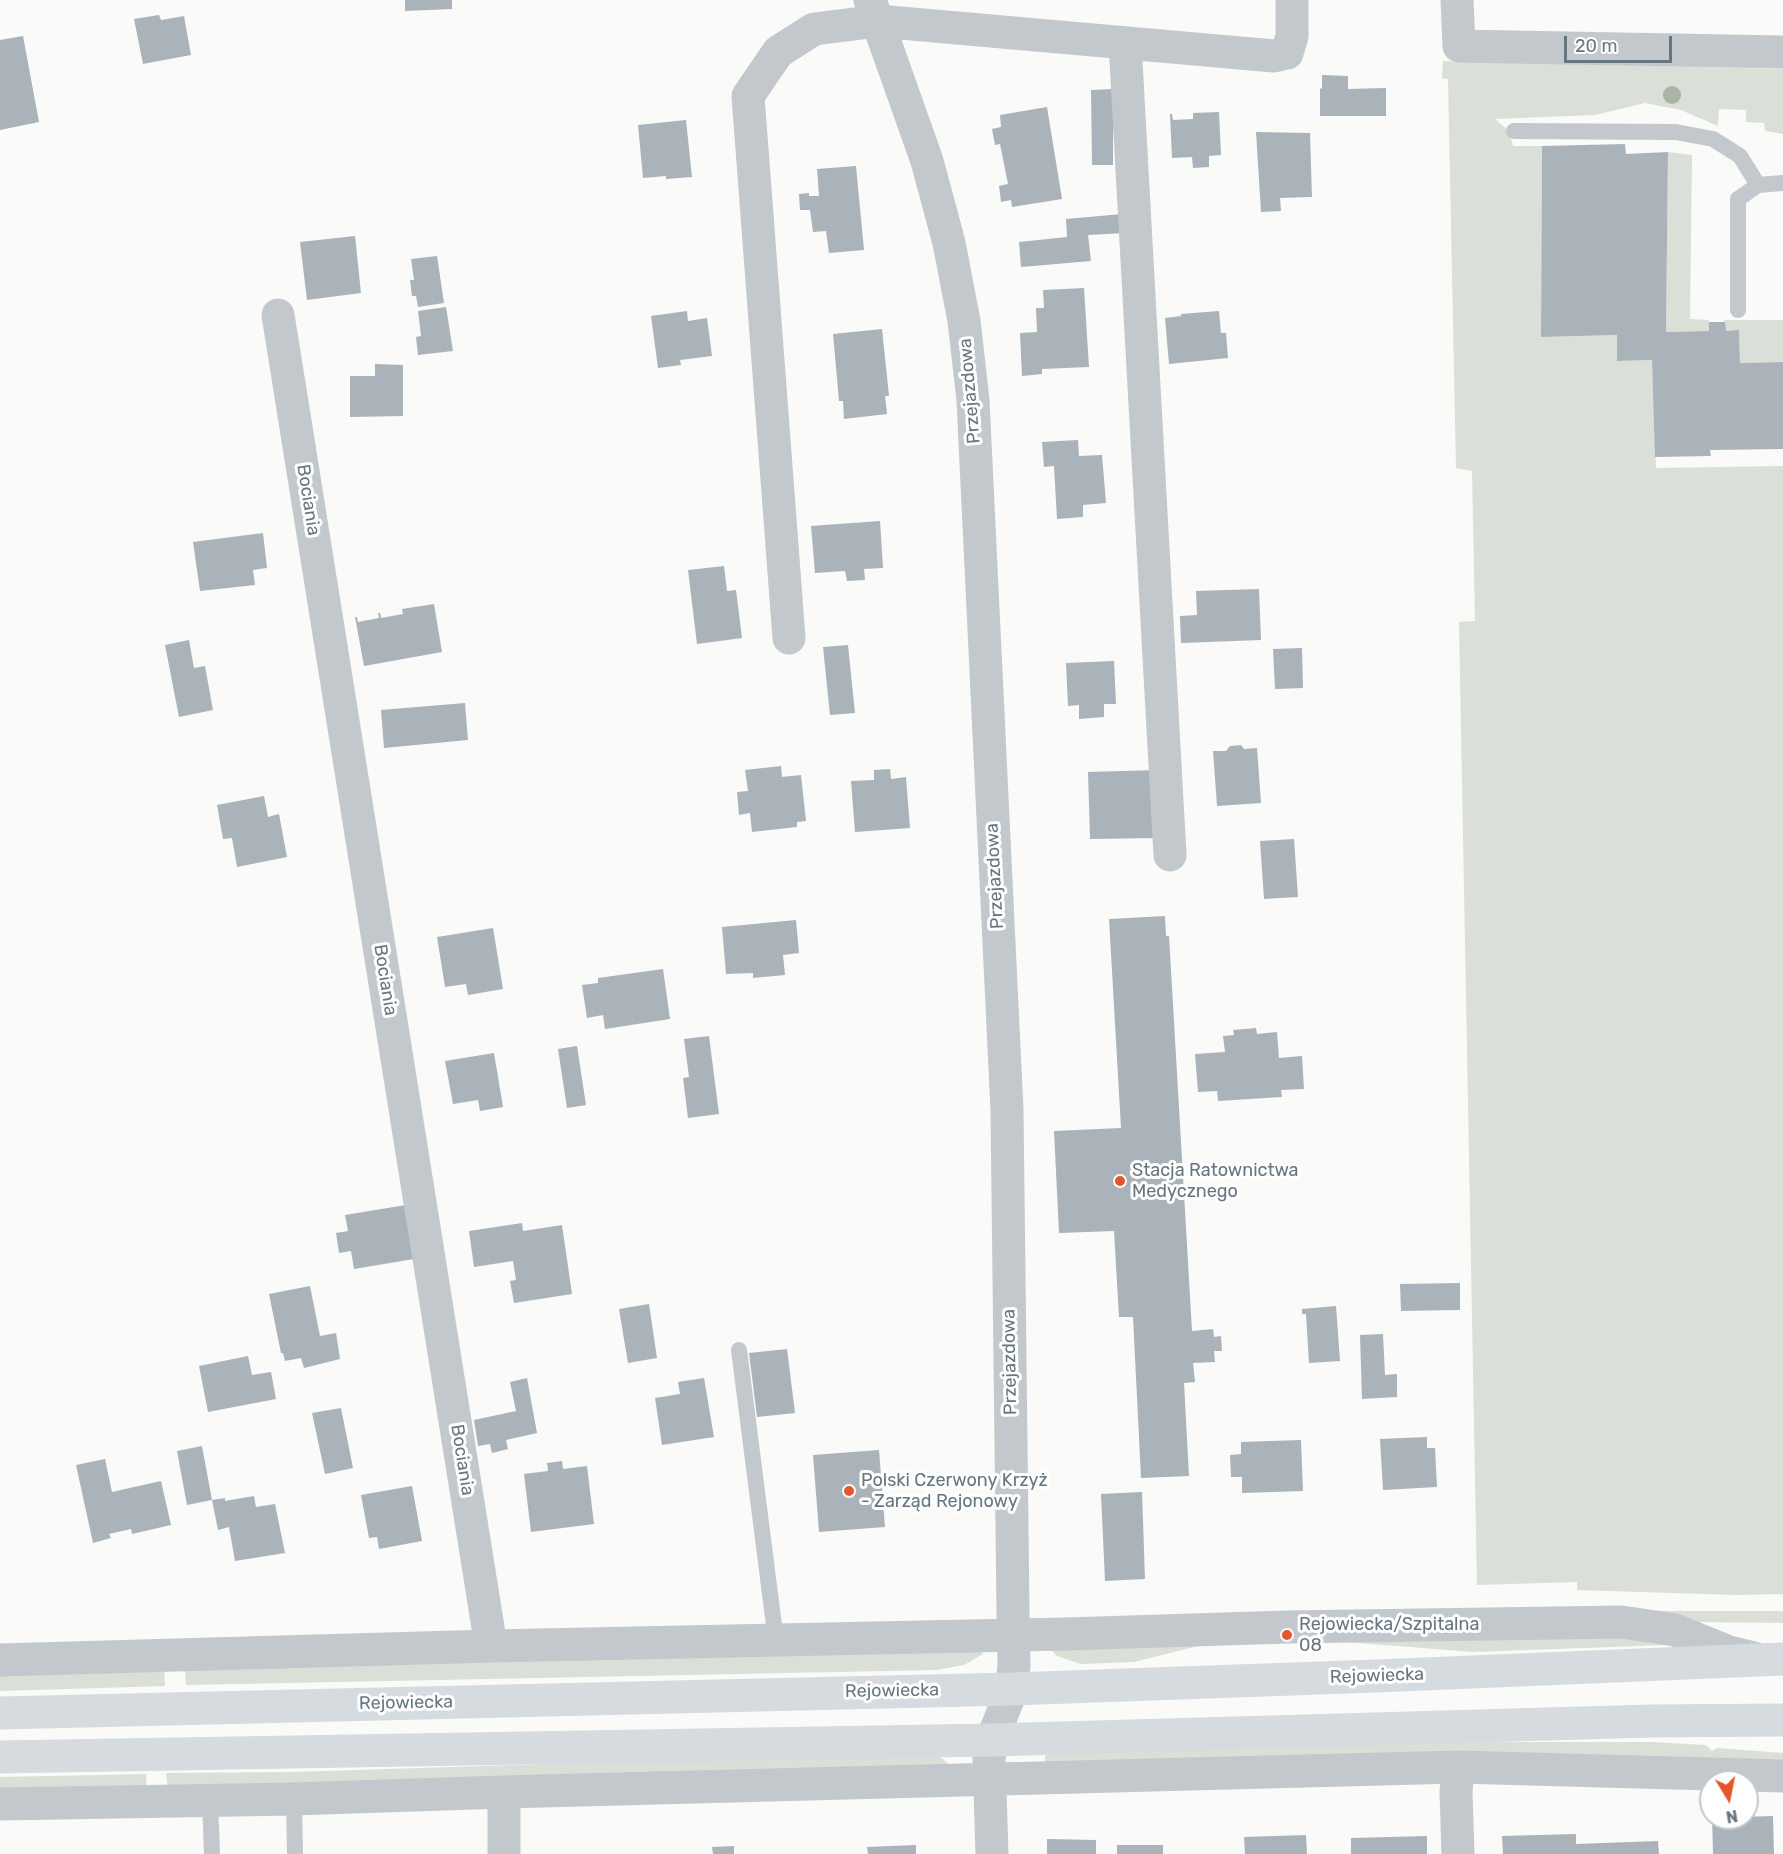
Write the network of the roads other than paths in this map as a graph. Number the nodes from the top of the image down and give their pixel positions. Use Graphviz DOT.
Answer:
graph roads {
  1 [pos="1292,0"];
  2 [pos="1457,0"];
  3 [pos="874,11"];
  4 [pos="1125,43"];
  5 [pos="1783,52"];
  6 [pos="1514,131"];
  7 [pos="1783,183"];
  8 [pos="1758,185"];
  9 [pos="1738,310"];
  10 [pos="278,315"];
  11 [pos="789,638"];
  12 [pos="1170,855"];
  13 [pos="739,1350"];
  14 [pos="1013,1634"];
  15 [pos="776,1641"];
  16 [pos="491,1646"];
  17 [pos="1773,1659"];
  18 [pos="0,1660"];
  19 [pos="1012,1689"];
  20 [pos="0,1713"];
  21 [pos="1783,1720"];
  22 [pos="992,1740"];
  23 [pos="0,1757"];
  24 [pos="1458,1767"];
  25 [pos="1783,1776"];
  26 [pos="989,1780"];
  27 [pos="504,1792"];
  28 [pos="294,1799"];
  29 [pos="210,1800"];
  30 [pos="0,1804"];
  31 [pos="212,1854"];
  32 [pos="295,1854"];
  33 [pos="504,1854"];
  34 [pos="992,1854"];
  35 [pos="1458,1854"];
  1 -- 4 [label="street"];
  2 -- 5 [label="street"];
  3 -- 4 [label="street"];
  3 -- 11 [label="street"];
  3 -- 14 [label="street, Przejazdowa"];
  4 -- 12 [label="street"];
  6 -- 8 [label="lane"];
  7 -- 8 [label="lane"];
  8 -- 9 [label="lane"];
  10 -- 16 [label="street, Bociania"];
  13 -- 15 [label="lane"];
  14 -- 15 [label="street"];
  14 -- 17 [label="street"];
  14 -- 19 [label="street, Przejazdowa"];
  15 -- 16 [label="street"];
  16 -- 18 [label="street"];
  17 -- 19 [label="highway, Rejowiecka"];
  19 -- 20 [label="highway, Rejowiecka"];
  19 -- 22 [label="street, Przejazdowa"];
  21 -- 22 [label="highway"];
  22 -- 23 [label="highway"];
  22 -- 26 [label="street, Przejazdowa"];
  24 -- 25 [label="street"];
  24 -- 26 [label="street"];
  24 -- 35 [label="street"];
  26 -- 27 [label="street"];
  26 -- 34 [label="street, Przejazdowa"];
  27 -- 28 [label="street"];
  27 -- 33 [label="street"];
  28 -- 29 [label="street"];
  28 -- 32 [label="lane"];
  29 -- 30 [label="street"];
  29 -- 31 [label="lane"];
}
